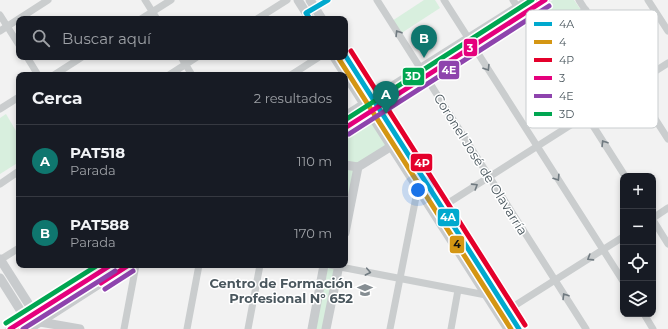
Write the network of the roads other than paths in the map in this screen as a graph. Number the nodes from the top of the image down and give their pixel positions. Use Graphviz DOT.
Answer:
graph roads {
  1 [pos="48,0"];
  2 [pos="145,0"];
  3 [pos="171,0"];
  4 [pos="287,0"];
  5 [pos="298,0"];
  6 [pos="310,0"];
  7 [pos="328,0"];
  8 [pos="377,0"];
  9 [pos="444,0"];
  10 [pos="529,0"];
  11 [pos="545,0"];
  12 [pos="579,0"];
  13 [pos="648,0"];
  14 [pos="518,7"];
  15 [pos="315,8"];
  16 [pos="586,10"];
  17 [pos="654,10"];
  18 [pos="152,12"];
  19 [pos="0,15"];
  20 [pos="23,16"];
  21 [pos="146,16"];
  22 [pos="155,16"];
  23 [pos="262,16"];
  24 [pos="308,16"];
  25 [pos="320,16"];
  26 [pos="658,16"];
  27 [pos="16,20"];
  28 [pos="526,20"];
  29 [pos="7,26"];
  30 [pos="0,31"];
  31 [pos="668,31"];
  32 [pos="468,38"];
  33 [pos="16,40"];
  34 [pos="473,46"];
  35 [pos="29,60"];
  36 [pos="77,60"];
  37 [pos="183,60"];
  38 [pos="192,60"];
  39 [pos="314,60"];
  40 [pos="336,60"];
  41 [pos="348,60"];
  42 [pos="668,63"];
  43 [pos="186,64"];
  44 [pos="420,68"];
  45 [pos="658,69"];
  46 [pos="36,72"];
  47 [pos="59,72"];
  48 [pos="174,72"];
  49 [pos="190,72"];
  50 [pos="296,72"];
  51 [pos="344,72"];
  52 [pos="425,76"];
  53 [pos="348,78"];
  54 [pos="372,98"];
  55 [pos="16,99"];
  56 [pos="364,103"];
  57 [pos="378,106"];
  58 [pos="0,109"];
  59 [pos="369,112"];
  60 [pos="348,114"];
  61 [pos="658,123"];
  62 [pos="348,126"];
  63 [pos="565,128"];
  64 [pos="594,128"];
  65 [pos="668,139"];
  66 [pos="400,141"];
  67 [pos="391,146"];
  68 [pos="537,146"];
  69 [pos="348,165"];
  70 [pos="358,167"];
  71 [pos="16,173"];
  72 [pos="623,173"];
  73 [pos="489,177"];
  74 [pos="0,184"];
  75 [pos="418,187"];
  76 [pos="442,207"];
  77 [pos="668,208"];
  78 [pos="656,217"];
  79 [pos="348,218"];
  80 [pos="656,224"];
  81 [pos="620,239"];
  82 [pos="668,244"];
  83 [pos="16,250"];
  84 [pos="603,250"];
  85 [pos="0,260"];
  86 [pos="107,268"];
  87 [pos="124,268"];
  88 [pos="135,268"];
  89 [pos="198,268"];
  90 [pos="259,268"];
  91 [pos="323,268"];
  92 [pos="336,268"];
  93 [pos="346,268"];
  94 [pos="620,276"];
  95 [pos="0,278"];
  96 [pos="400,279"];
  97 [pos="555,280"];
  98 [pos="458,290"];
  99 [pos="486,295"];
  100 [pos="508,311"];
  101 [pos="35,313"];
  102 [pos="499,316"];
  103 [pos="646,317"];
  104 [pos="26,319"];
  105 [pos="40,322"];
  106 [pos="62,327"];
  107 [pos="10,329"];
  108 [pos="31,329"];
  109 [pos="80,329"];
  110 [pos="124,329"];
  111 [pos="187,329"];
  112 [pos="248,329"];
  113 [pos="312,329"];
  114 [pos="326,329"];
  115 [pos="390,329"];
  116 [pos="451,329"];
  117 [pos="508,329"];
  118 [pos="519,329"];
  119 [pos="586,329"];
  120 [pos="653,329"];
  1 -- 20 [label="street"];
  2 -- 18 [label="street"];
  3 -- 18 [label="street"];
  4 -- 23 [label="street"];
  5 -- 24 [label="main road"];
  6 -- 15 [label="main road"];
  7 -- 15 [label="street"];
  44 -- 8 [label="street, Coronel José de Olavarría, one-way"];
  9 -- 32 [label="street"];
  10 -- 14 [label="main road"];
  11 -- 14 [label="main road"];
  12 -- 16 [label="street"];
  13 -- 17 [label="street"];
  14 -- 28 [label="street"];
  14 -- 32 [label="main road"];
  14 -- 34 [label="main road"];
  15 -- 24 [label="street"];
  15 -- 25 [label="main road"];
  18 -- 21 [label="street"];
  18 -- 22 [label="street"];
  19 -- 29 [label="street"];
  26 -- 31 [label="street"];
  27 -- 29 [label="street"];
  29 -- 30 [label="street"];
  29 -- 33 [label="street"];
  32 -- 34 [label="street"];
  32 -- 44 [label="main road"];
  34 -- 52 [label="main road"];
  34 -- 68 [label="street, one-way"];
  35 -- 46 [label="street"];
  36 -- 47 [label="street"];
  37 -- 43 [label="street"];
  38 -- 43 [label="street"];
  39 -- 50 [label="street"];
  40 -- 51 [label="main road"];
  41 -- 54 [label="main road"];
  42 -- 45 [label="street"];
  43 -- 48 [label="street"];
  43 -- 49 [label="street"];
  44 -- 52 [label="street, Coronel José de Olavarría"];
  44 -- 54 [label="main road"];
  52 -- 57 [label="main road"];
  52 -- 73 [label="street, Coronel José de Olavarría"];
  53 -- 56 [label="main road"];
  54 -- 56 [label="main road"];
  54 -- 57 [label="main road"];
  55 -- 58 [label="street"];
  56 -- 59 [label="main road"];
  56 -- 60 [label="main road"];
  57 -- 59 [label="main road"];
  57 -- 66 [label="main road"];
  59 -- 62 [label="main road"];
  59 -- 67 [label="main road"];
  61 -- 65 [label="street"];
  63 -- 68 [label="street"];
  72 -- 64 [label="street, one-way"];
  66 -- 67 [label="main road"];
  66 -- 76 [label="main road"];
  67 -- 70 [label="main road"];
  67 -- 75 [label="main road"];
  68 -- 73 [label="street"];
  68 -- 84 [label="street, one-way"];
  69 -- 70 [label="main road"];
  70 -- 79 [label="main road"];
  71 -- 74 [label="street"];
  76 -- 73 [label="street, one-way"];
  73 -- 97 [label="street, Coronel José de Olavarría"];
  75 -- 96 [label="street"];
  75 -- 99 [label="main road"];
  76 -- 100 [label="main road"];
  77 -- 78 [label="street"];
  80 -- 82 [label="street"];
  81 -- 84 [label="street"];
  83 -- 85 [label="street"];
  84 -- 94 [label="street"];
  84 -- 97 [label="street, one-way"];
  85 -- 101 [label="main road"];
  86 -- 101 [label="main road"];
  87 -- 105 [label="main road"];
  88 -- 110 [label="street"];
  89 -- 111 [label="street"];
  90 -- 112 [label="street"];
  91 -- 113 [label="main road"];
  92 -- 114 [label="main road"];
  93 -- 96 [label="street, one-way"];
  95 -- 104 [label="main road"];
  96 -- 98 [label="street"];
  96 -- 115 [label="street"];
  97 -- 100 [label="street"];
  119 -- 97 [label="street, Coronel José de Olavarría, one-way"];
  98 -- 99 [label="street"];
  98 -- 116 [label="street"];
  99 -- 102 [label="main road"];
  100 -- 102 [label="street"];
  100 -- 118 [label="main road"];
  101 -- 104 [label="main road"];
  101 -- 105 [label="main road"];
  102 -- 117 [label="main road"];
  103 -- 120 [label="street"];
  104 -- 107 [label="main road"];
  104 -- 108 [label="main road"];
  105 -- 106 [label="main road"];
  105 -- 108 [label="main road"];
  106 -- 109 [label="main road"];
}
